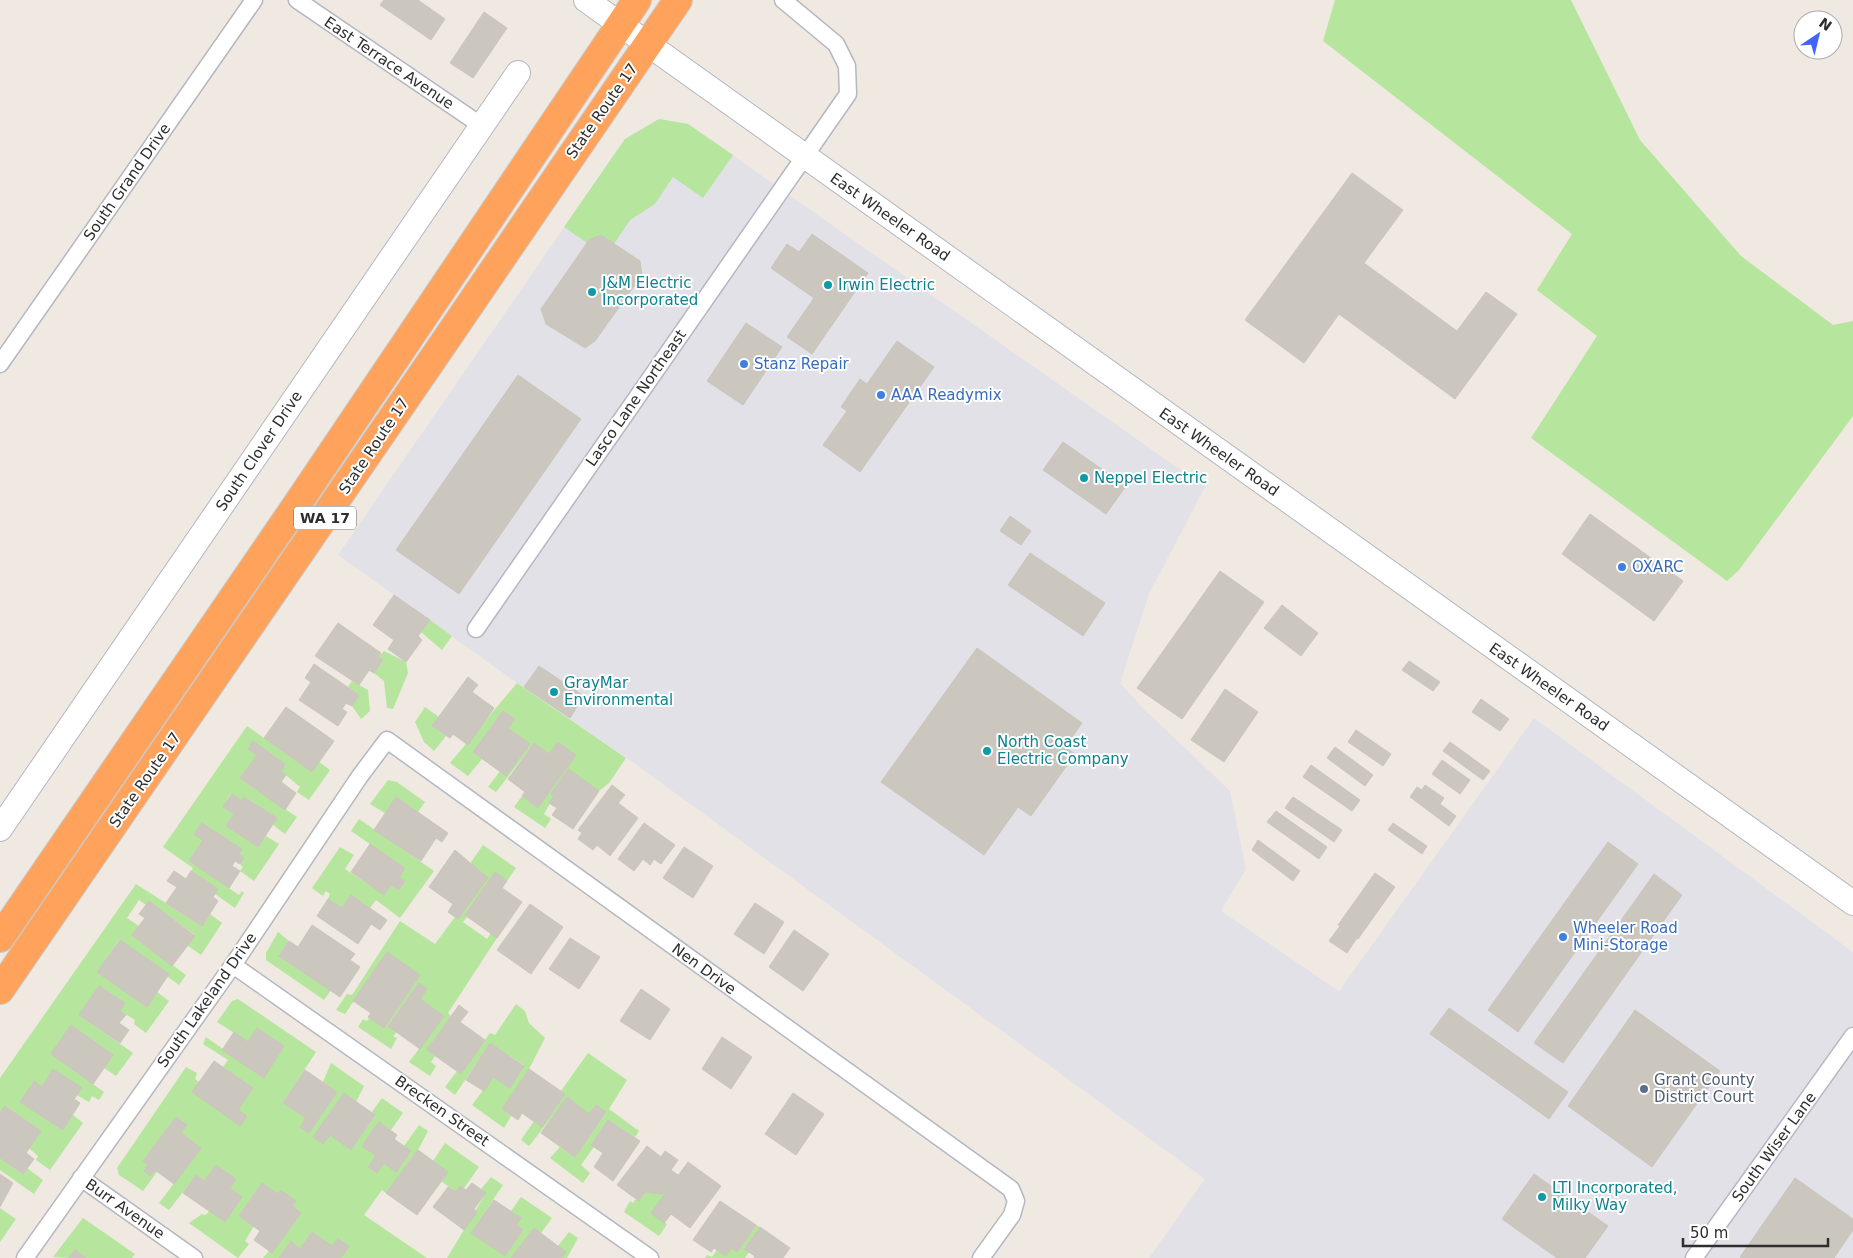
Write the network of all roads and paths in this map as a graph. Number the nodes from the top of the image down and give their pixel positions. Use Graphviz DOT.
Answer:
graph roads {
  1 [pos="254,0"];
  2 [pos="297,0"];
  3 [pos="586,0"];
  4 [pos="638,0"];
  5 [pos="678,0"];
  6 [pos="783,0"];
  7 [pos="620,24"];
  8 [pos="648,45"];
  9 [pos="518,73"];
  10 [pos="482,126"];
  11 [pos="804,156"];
  12 [pos="0,364"];
  13 [pos="476,629"];
  14 [pos="387,740"];
  15 [pos="0,829"];
  16 [pos="1853,903"];
  17 [pos="0,938"];
  18 [pos="233,965"];
  19 [pos="0,990"];
  20 [pos="1853,1036"];
  21 [pos="81,1178"];
  22 [pos="26,1258"];
  23 [pos="194,1258"];
  24 [pos="650,1258"];
  25 [pos="981,1258"];
  26 [pos="1694,1258"];
  1 -- 12 [label="street, South Grand Drive"];
  2 -- 10 [label="street, East Terrace Avenue"];
  3 -- 7 [label="main road, East Wheeler Road"];
  4 -- 7 [label="highway, State Route 17 / WA 17"];
  5 -- 8 [label="highway, State Route 17 / WA 17"];
  6 -- 11 [label="street, Lasco Lane Northeast"];
  7 -- 8 [label="main road, East Wheeler Road"];
  7 -- 17 [label="highway, State Route 17 / WA 17"];
  8 -- 11 [label="main road, East Wheeler Road"];
  8 -- 19 [label="highway, State Route 17 / WA 17"];
  9 -- 10 [label="main road, South Clover Drive"];
  10 -- 15 [label="main road, South Clover Drive"];
  11 -- 13 [label="street, Lasco Lane Northeast"];
  11 -- 16 [label="main road, East Wheeler Road"];
  14 -- 18 [label="street, South Lakeland Drive"];
  14 -- 25 [label="street, Nen Drive"];
  18 -- 21 [label="street, South Lakeland Drive"];
  18 -- 24 [label="street, Brecken Street"];
  20 -- 26 [label="street, South Wiser Lane"];
  21 -- 22 [label="street, South Lakeland Drive"];
  21 -- 23 [label="street, Burr Avenue"];
}
